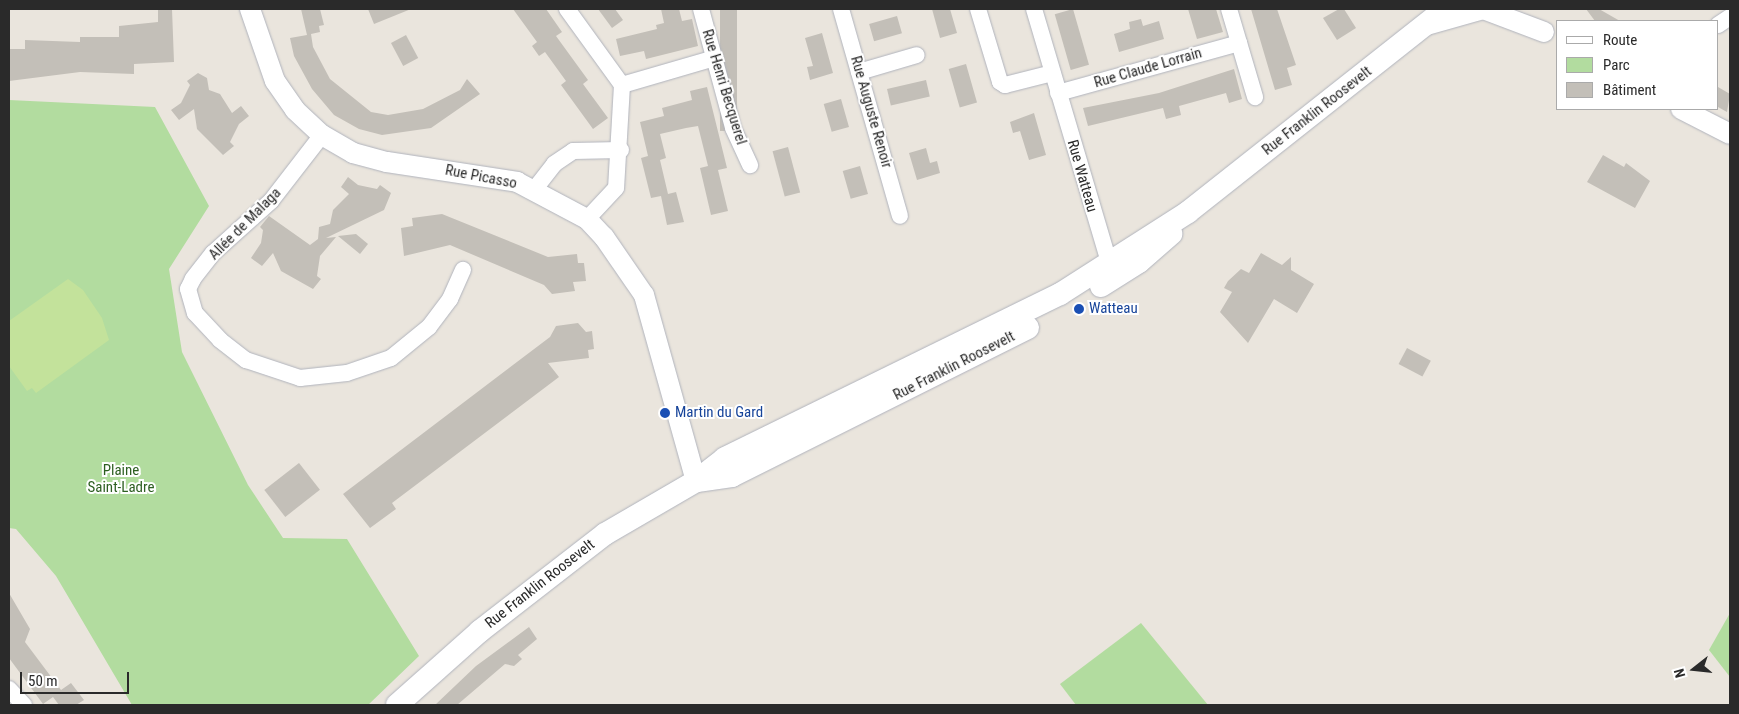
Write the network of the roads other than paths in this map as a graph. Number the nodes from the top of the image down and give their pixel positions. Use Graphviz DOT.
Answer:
graph roads {
  1 [pos="250,9"];
  2 [pos="567,9"];
  3 [pos="701,9"];
  4 [pos="841,9"];
  5 [pos="978,9"];
  6 [pos="1034,9"];
  7 [pos="1229,9"];
  8 [pos="1444,9"];
  9 [pos="1528,9"];
  10 [pos="1730,17"];
  11 [pos="1719,24"];
  12 [pos="1427,25"];
  13 [pos="1551,36"];
  14 [pos="1239,43"];
  15 [pos="916,55"];
  16 [pos="715,58"];
  17 [pos="859,72"];
  18 [pos="1052,72"];
  19 [pos="622,85"];
  20 [pos="1058,94"];
  21 [pos="1255,97"];
  22 [pos="1683,110"];
  23 [pos="1730,134"];
  24 [pos="322,135"];
  25 [pos="621,150"];
  26 [pos="750,165"];
  27 [pos="534,190"];
  28 [pos="900,216"];
  29 [pos="587,219"];
  30 [pos="463,270"];
  31 [pos="1111,271"];
  32 [pos="696,481"];
  33 [pos="9,689"];
  34 [pos="24,705"];
  35 [pos="396,705"];
  1 -- 24 [label="street, Rue Picasso"];
  2 -- 19 [label="street"];
  3 -- 16 [label="street, Rue Henri Becquerel"];
  4 -- 17 [label="street, Rue Auguste Renoir"];
  5 -- 18 [label="street"];
  6 -- 18 [label="street, Rue Watteau"];
  7 -- 14 [label="street"];
  8 -- 12 [label="main road, Rue Franklin Roosevelt"];
  9 -- 13 [label="street"];
  10 -- 11 [label="street"];
  12 -- 13 [label="street"];
  12 -- 31 [label="main road, Rue Franklin Roosevelt"];
  14 -- 20 [label="street, Rue Claude Lorrain"];
  14 -- 21 [label="street"];
  15 -- 17 [label="street"];
  16 -- 19 [label="street"];
  16 -- 26 [label="street, Rue Henri Becquerel"];
  17 -- 28 [label="street, Rue Auguste Renoir"];
  18 -- 20 [label="street, Rue Watteau"];
  19 -- 25 [label="street"];
  20 -- 31 [label="street, Rue Watteau"];
  22 -- 23 [label="street"];
  24 -- 27 [label="street, Rue Picasso"];
  24 -- 30 [label="street, Allée de Malaga"];
  25 -- 27 [label="street"];
  25 -- 29 [label="street"];
  27 -- 29 [label="street, Rue Picasso"];
  29 -- 32 [label="street, Rue Picasso"];
  31 -- 32 [label="main road, Rue Franklin Roosevelt"];
  32 -- 35 [label="main road, Rue Franklin Roosevelt"];
  33 -- 34 [label="street"];
}
